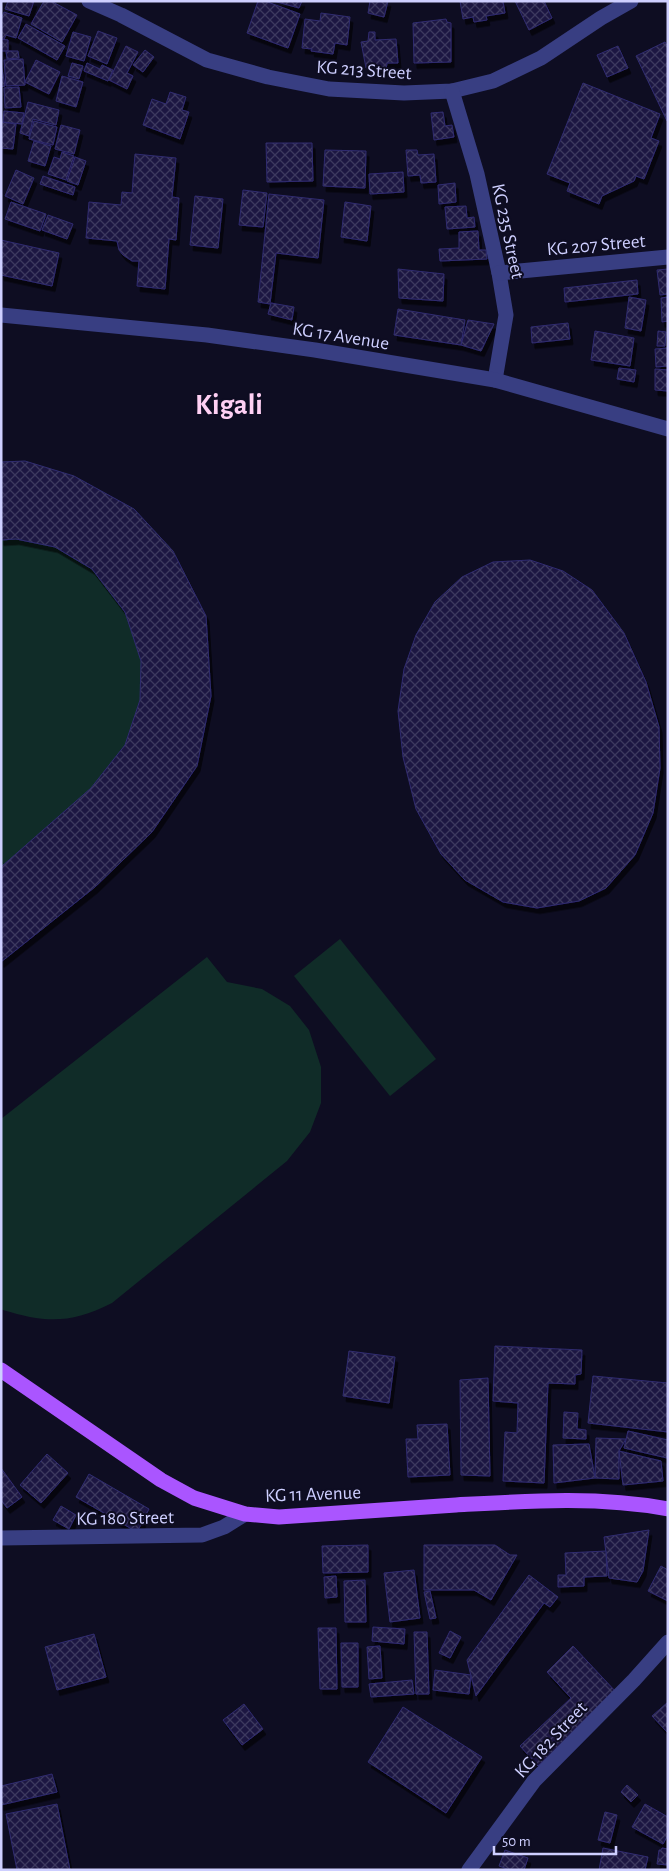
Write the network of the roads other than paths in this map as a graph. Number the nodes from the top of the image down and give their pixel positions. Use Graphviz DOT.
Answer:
graph roads {
  1 [pos="88,1"];
  2 [pos="631,1"];
  3 [pos="452,91"];
  4 [pos="668,257"];
  5 [pos="499,273"];
  6 [pos="1,315"];
  7 [pos="495,380"];
  8 [pos="668,429"];
  9 [pos="1,1370"];
  10 [pos="668,1510"];
  11 [pos="245,1514"];
  12 [pos="1,1538"];
  13 [pos="668,1642"];
  14 [pos="469,1870"];
  1 -- 3 [label="street, KG 213 Street"];
  2 -- 3 [label="street, KG 213 Street"];
  3 -- 5 [label="street, KG 235 Street"];
  4 -- 5 [label="street, KG 207 Street"];
  5 -- 7 [label="street, KG 235 Street"];
  6 -- 7 [label="street, KG 17 Avenue"];
  7 -- 8 [label="street, KG 17 Avenue"];
  9 -- 11 [label="main road, KG 11 Avenue"];
  10 -- 11 [label="main road, KG 11 Avenue"];
  11 -- 12 [label="street, KG 180 Street"];
  13 -- 14 [label="street, KG 182 Street"];
}
